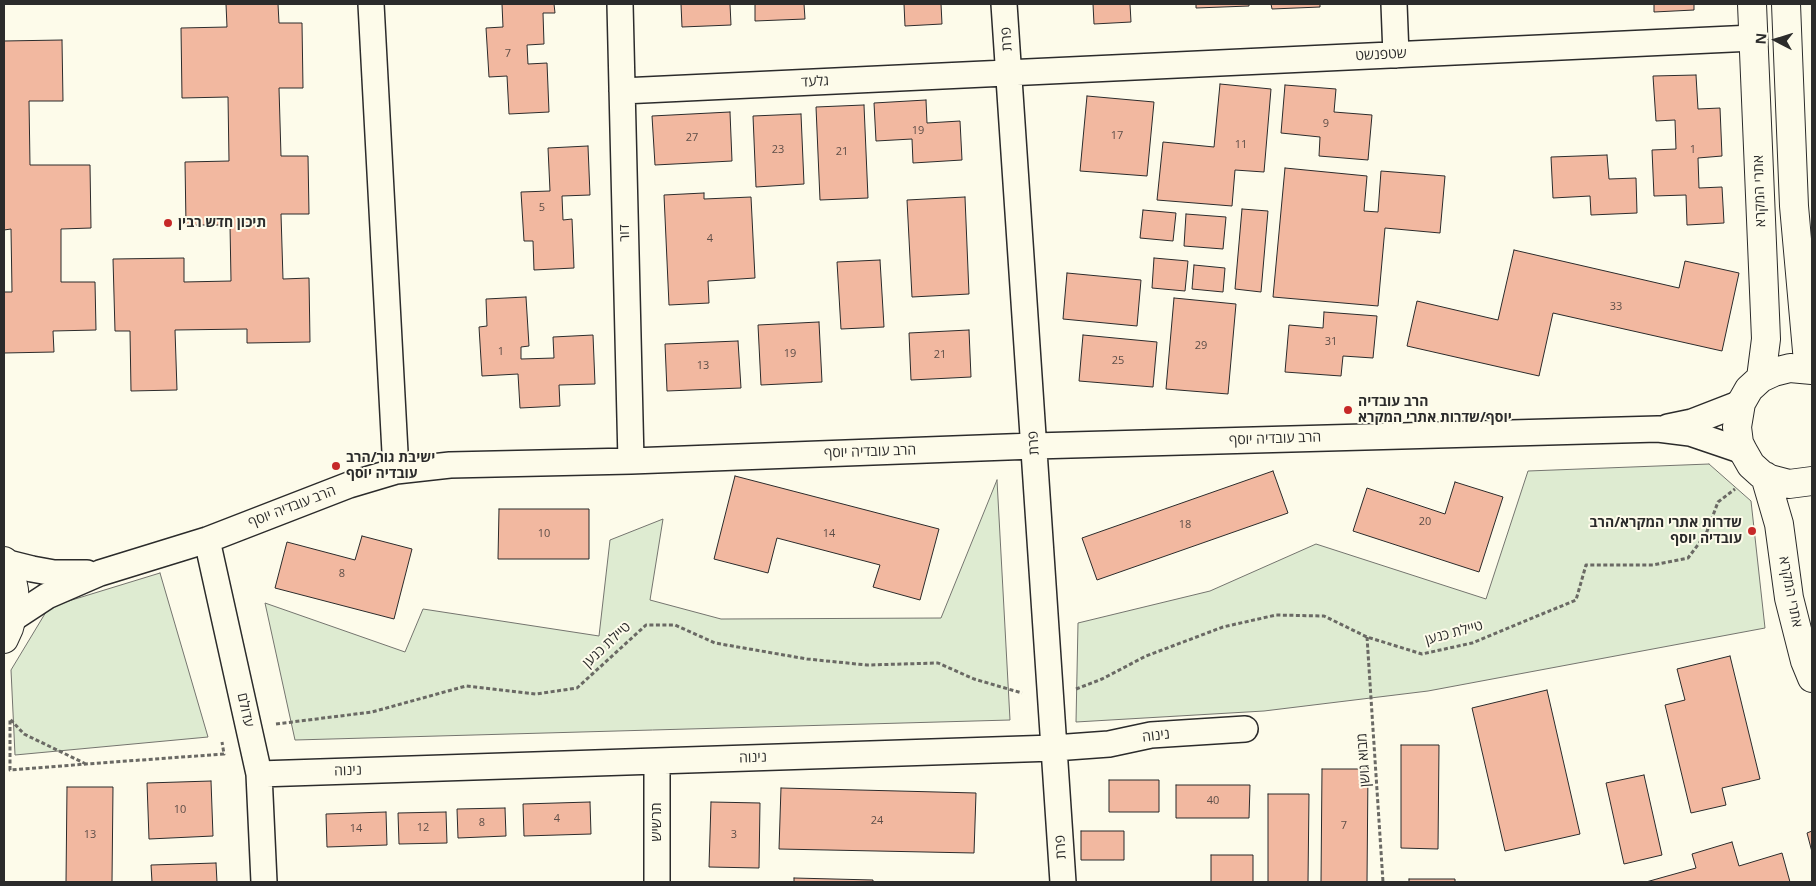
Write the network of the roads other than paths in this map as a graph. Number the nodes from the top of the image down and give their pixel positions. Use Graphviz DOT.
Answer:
graph roads {
  1 [pos="371,4"];
  2 [pos="620,4"];
  3 [pos="1004,4"];
  4 [pos="1394,4"];
  5 [pos="1752,4"];
  6 [pos="1786,4"];
  7 [pos="1753,38"];
  8 [pos="1396,55"];
  9 [pos="1009,73"];
  10 [pos="622,91"];
  11 [pos="1806,274"];
  12 [pos="1812,370"];
  13 [pos="1761,378"];
  14 [pos="1741,403"];
  15 [pos="1658,429"];
  16 [pos="1034,446"];
  17 [pos="631,461"];
  18 [pos="1755,466"];
  19 [pos="396,472"];
  20 [pos="1812,481"];
  21 [pos="207,540"];
  22 [pos="4,562"];
  23 [pos="100,572"];
  24 [pos="8,629"];
  25 [pos="1812,678"];
  26 [pos="1245,729"];
  27 [pos="1054,748"];
  28 [pos="657,761"];
  29 [pos="258,774"];
  30 [pos="264,882"];
  31 [pos="657,882"];
  32 [pos="1063,882"];
  1 -- 19 [label="street"];
  2 -- 10 [label="street, דור"];
  3 -- 9 [label="street, פרת"];
  4 -- 8 [label="street"];
  5 -- 7 [label="street, אתרי המקרא"];
  6 -- 11 [label="street"];
  7 -- 8 [label="street, שטפנשט"];
  7 -- 13 [label="street, אתרי המקרא"];
  8 -- 9 [label="street, שטפנשט"];
  9 -- 10 [label="street, גלעד"];
  9 -- 16 [label="street, פרת"];
  10 -- 17 [label="street, דור"];
  11 -- 12 [label="street"];
  12 -- 13 [label="street"];
  13 -- 14 [label="street"];
  14 -- 15 [label="street, הרב עובדיה יוסף"];
  14 -- 18 [label="street, אתרי המקרא"];
  15 -- 16 [label="street, הרב עובדיה יוסף"];
  15 -- 18 [label="street, הרב עובדיה יוסף"];
  16 -- 17 [label="street, הרב עובדיה יוסף"];
  16 -- 27 [label="street, פרת"];
  17 -- 19 [label="street, הרב עובדיה יוסף"];
  18 -- 20 [label="street"];
  18 -- 25 [label="street, אתרי המקרא"];
  19 -- 21 [label="street, הרב עובדיה יוסף"];
  21 -- 23 [label="street, הרב עובדיה יוסף"];
  21 -- 29 [label="street, עדולם"];
  22 -- 23 [label="street, הרב עובדיה יוסף"];
  22 -- 24 [label="street"];
  23 -- 24 [label="street, הרב עובדיה יוסף"];
  26 -- 27 [label="street, נינוה"];
  27 -- 28 [label="street, נינוה"];
  27 -- 32 [label="street, פרת"];
  28 -- 29 [label="street, נינוה"];
  28 -- 31 [label="street, תרשיש"];
  29 -- 30 [label="street, עדולם"];
}
